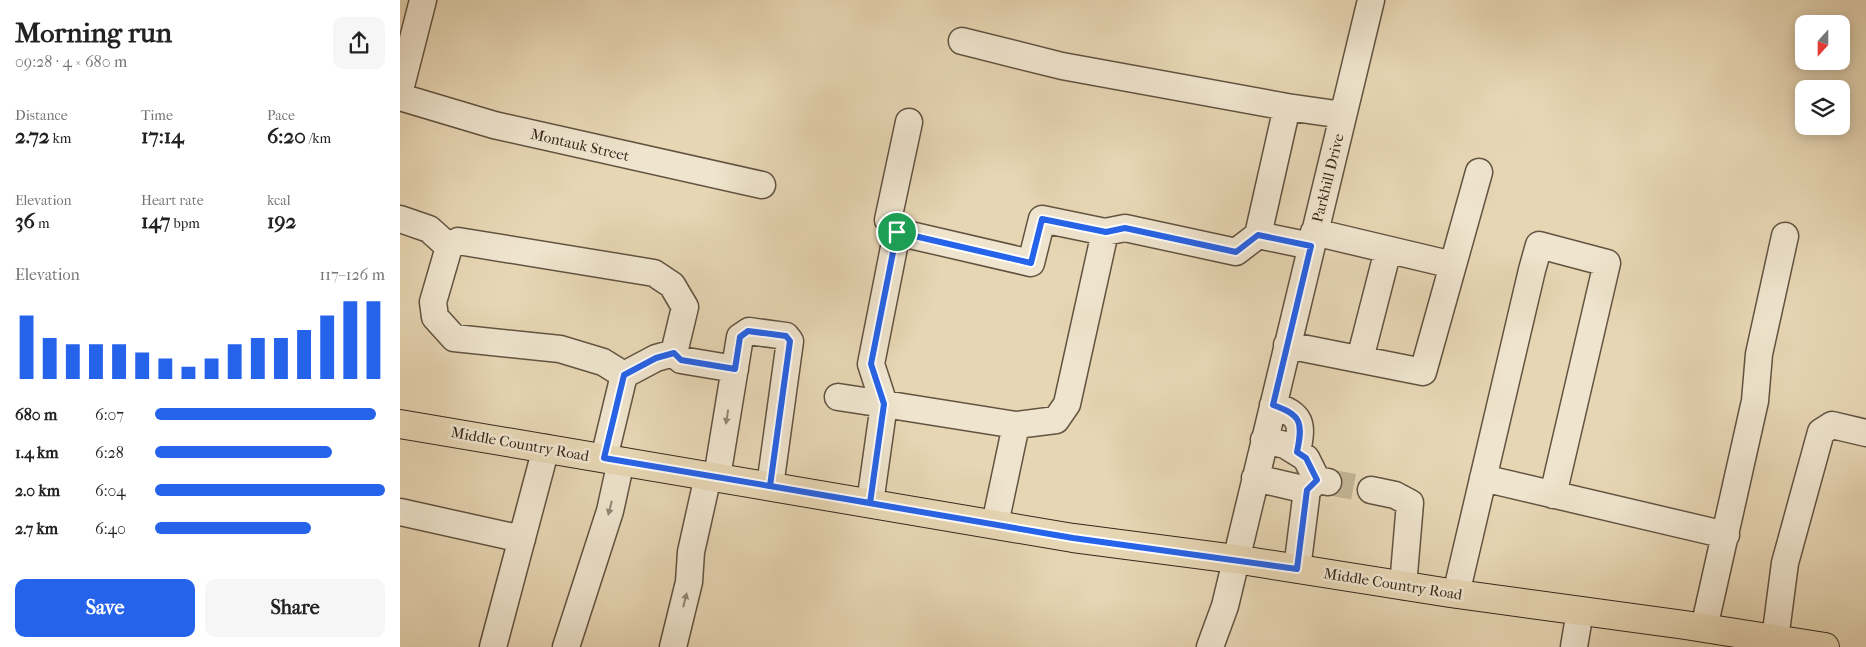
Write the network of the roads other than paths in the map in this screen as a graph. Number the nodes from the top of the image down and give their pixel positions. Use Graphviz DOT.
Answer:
graph roads {
  1 [pos="423,0"];
  2 [pos="1371,0"];
  3 [pos="962,40"];
  4 [pos="400,90"];
  5 [pos="400,97"];
  6 [pos="1288,107"];
  7 [pos="1343,114"];
  8 [pos="909,122"];
  9 [pos="1479,172"];
  10 [pos="762,184"];
  11 [pos="400,219"];
  12 [pos="897,232"];
  13 [pos="1106,232"];
  14 [pos="1258,235"];
  15 [pos="1785,236"];
  16 [pos="1313,239"];
  17 [pos="449,247"];
  18 [pos="1388,250"];
  19 [pos="1453,265"];
  20 [pos="1287,345"];
  21 [pos="674,353"];
  22 [pos="1360,359"];
  23 [pos="735,369"];
  24 [pos="624,375"];
  25 [pos="838,397"];
  26 [pos="884,404"];
  27 [pos="1273,405"];
  28 [pos="400,424"];
  29 [pos="1016,425"];
  30 [pos="1866,433"];
  31 [pos="1264,440"];
  32 [pos="546,448"];
  33 [pos="1297,452"];
  34 [pos="612,459"];
  35 [pos="712,477"];
  36 [pos="1255,478"];
  37 [pos="1483,478"];
  38 [pos="1317,484"];
  39 [pos="770,486"];
  40 [pos="1371,490"];
  41 [pos="1553,495"];
  42 [pos="870,503"];
  43 [pos="400,512"];
  44 [pos="995,524"];
  45 [pos="1726,535"];
  46 [pos="522,539"];
  47 [pos="1236,559"];
  48 [pos="1297,569"];
  49 [pos="1402,586"];
  50 [pos="1456,594"];
  51 [pos="1580,611"];
  52 [pos="1704,628"];
  53 [pos="1775,639"];
  54 [pos="493,647"];
  55 [pos="566,647"];
  56 [pos="673,647"];
  57 [pos="1210,647"];
  58 [pos="1574,647"];
  59 [pos="1825,647"];
  1 -- 4 [label="street"];
  2 -- 7 [label="street, Parkhill Drive"];
  3 -- 6 [label="street"];
  5 -- 10 [label="street, Montauk Street"];
  6 -- 7 [label="street"];
  6 -- 14 [label="street"];
  7 -- 16 [label="street, Parkhill Drive"];
  8 -- 12 [label="street"];
  9 -- 19 [label="street"];
  11 -- 17 [label="street"];
  12 -- 13 [label="street"];
  12 -- 26 [label="street"];
  13 -- 14 [label="street"];
  13 -- 29 [label="street"];
  14 -- 16 [label="street"];
  15 -- 45 [label="street"];
  16 -- 18 [label="street"];
  16 -- 20 [label="street, Parkhill Drive"];
  17 -- 21 [label="street"];
  17 -- 24 [label="street"];
  18 -- 19 [label="street"];
  18 -- 22 [label="street"];
  19 -- 22 [label="street"];
  20 -- 22 [label="street"];
  20 -- 27 [label="street, Parkhill Drive"];
  21 -- 23 [label="street"];
  21 -- 24 [label="street"];
  23 -- 35 [label="street, one-way"];
  23 -- 39 [label="street"];
  24 -- 34 [label="street"];
  25 -- 26 [label="street"];
  26 -- 29 [label="street"];
  26 -- 42 [label="street"];
  27 -- 31 [label="street, Parkhill Drive"];
  27 -- 33 [label="street"];
  28 -- 32 [label="main road, Middle Country Road"];
  29 -- 44 [label="street"];
  30 -- 53 [label="street"];
  31 -- 33 [label="street"];
  31 -- 36 [label="street, Parkhill Drive"];
  32 -- 34 [label="main road, Middle Country Road"];
  32 -- 46 [label="street"];
  33 -- 38 [label="street"];
  34 -- 35 [label="main road, Middle Country Road"];
  34 -- 55 [label="street, one-way"];
  35 -- 39 [label="main road, Middle Country Road"];
  56 -- 35 [label="street, one-way"];
  36 -- 38 [label="street"];
  36 -- 47 [label="street, Parkhill Drive"];
  37 -- 41 [label="street"];
  37 -- 41 [label="street"];
  37 -- 50 [label="street"];
  38 -- 48 [label="street"];
  39 -- 42 [label="main road, Middle Country Road"];
  40 -- 49 [label="street"];
  41 -- 45 [label="street"];
  42 -- 44 [label="main road, Middle Country Road"];
  43 -- 46 [label="street"];
  44 -- 47 [label="main road, Middle Country Road"];
  45 -- 52 [label="street"];
  46 -- 54 [label="street"];
  47 -- 48 [label="main road, Middle Country Road"];
  47 -- 57 [label="street, Parkhill Drive"];
  48 -- 49 [label="main road, Middle Country Road"];
  49 -- 50 [label="main road, Middle Country Road"];
  50 -- 51 [label="main road, Middle Country Road"];
  51 -- 52 [label="main road, Middle Country Road"];
  51 -- 58 [label="street"];
  52 -- 53 [label="main road, Middle Country Road"];
  53 -- 59 [label="main road, Middle Country Road"];
}
